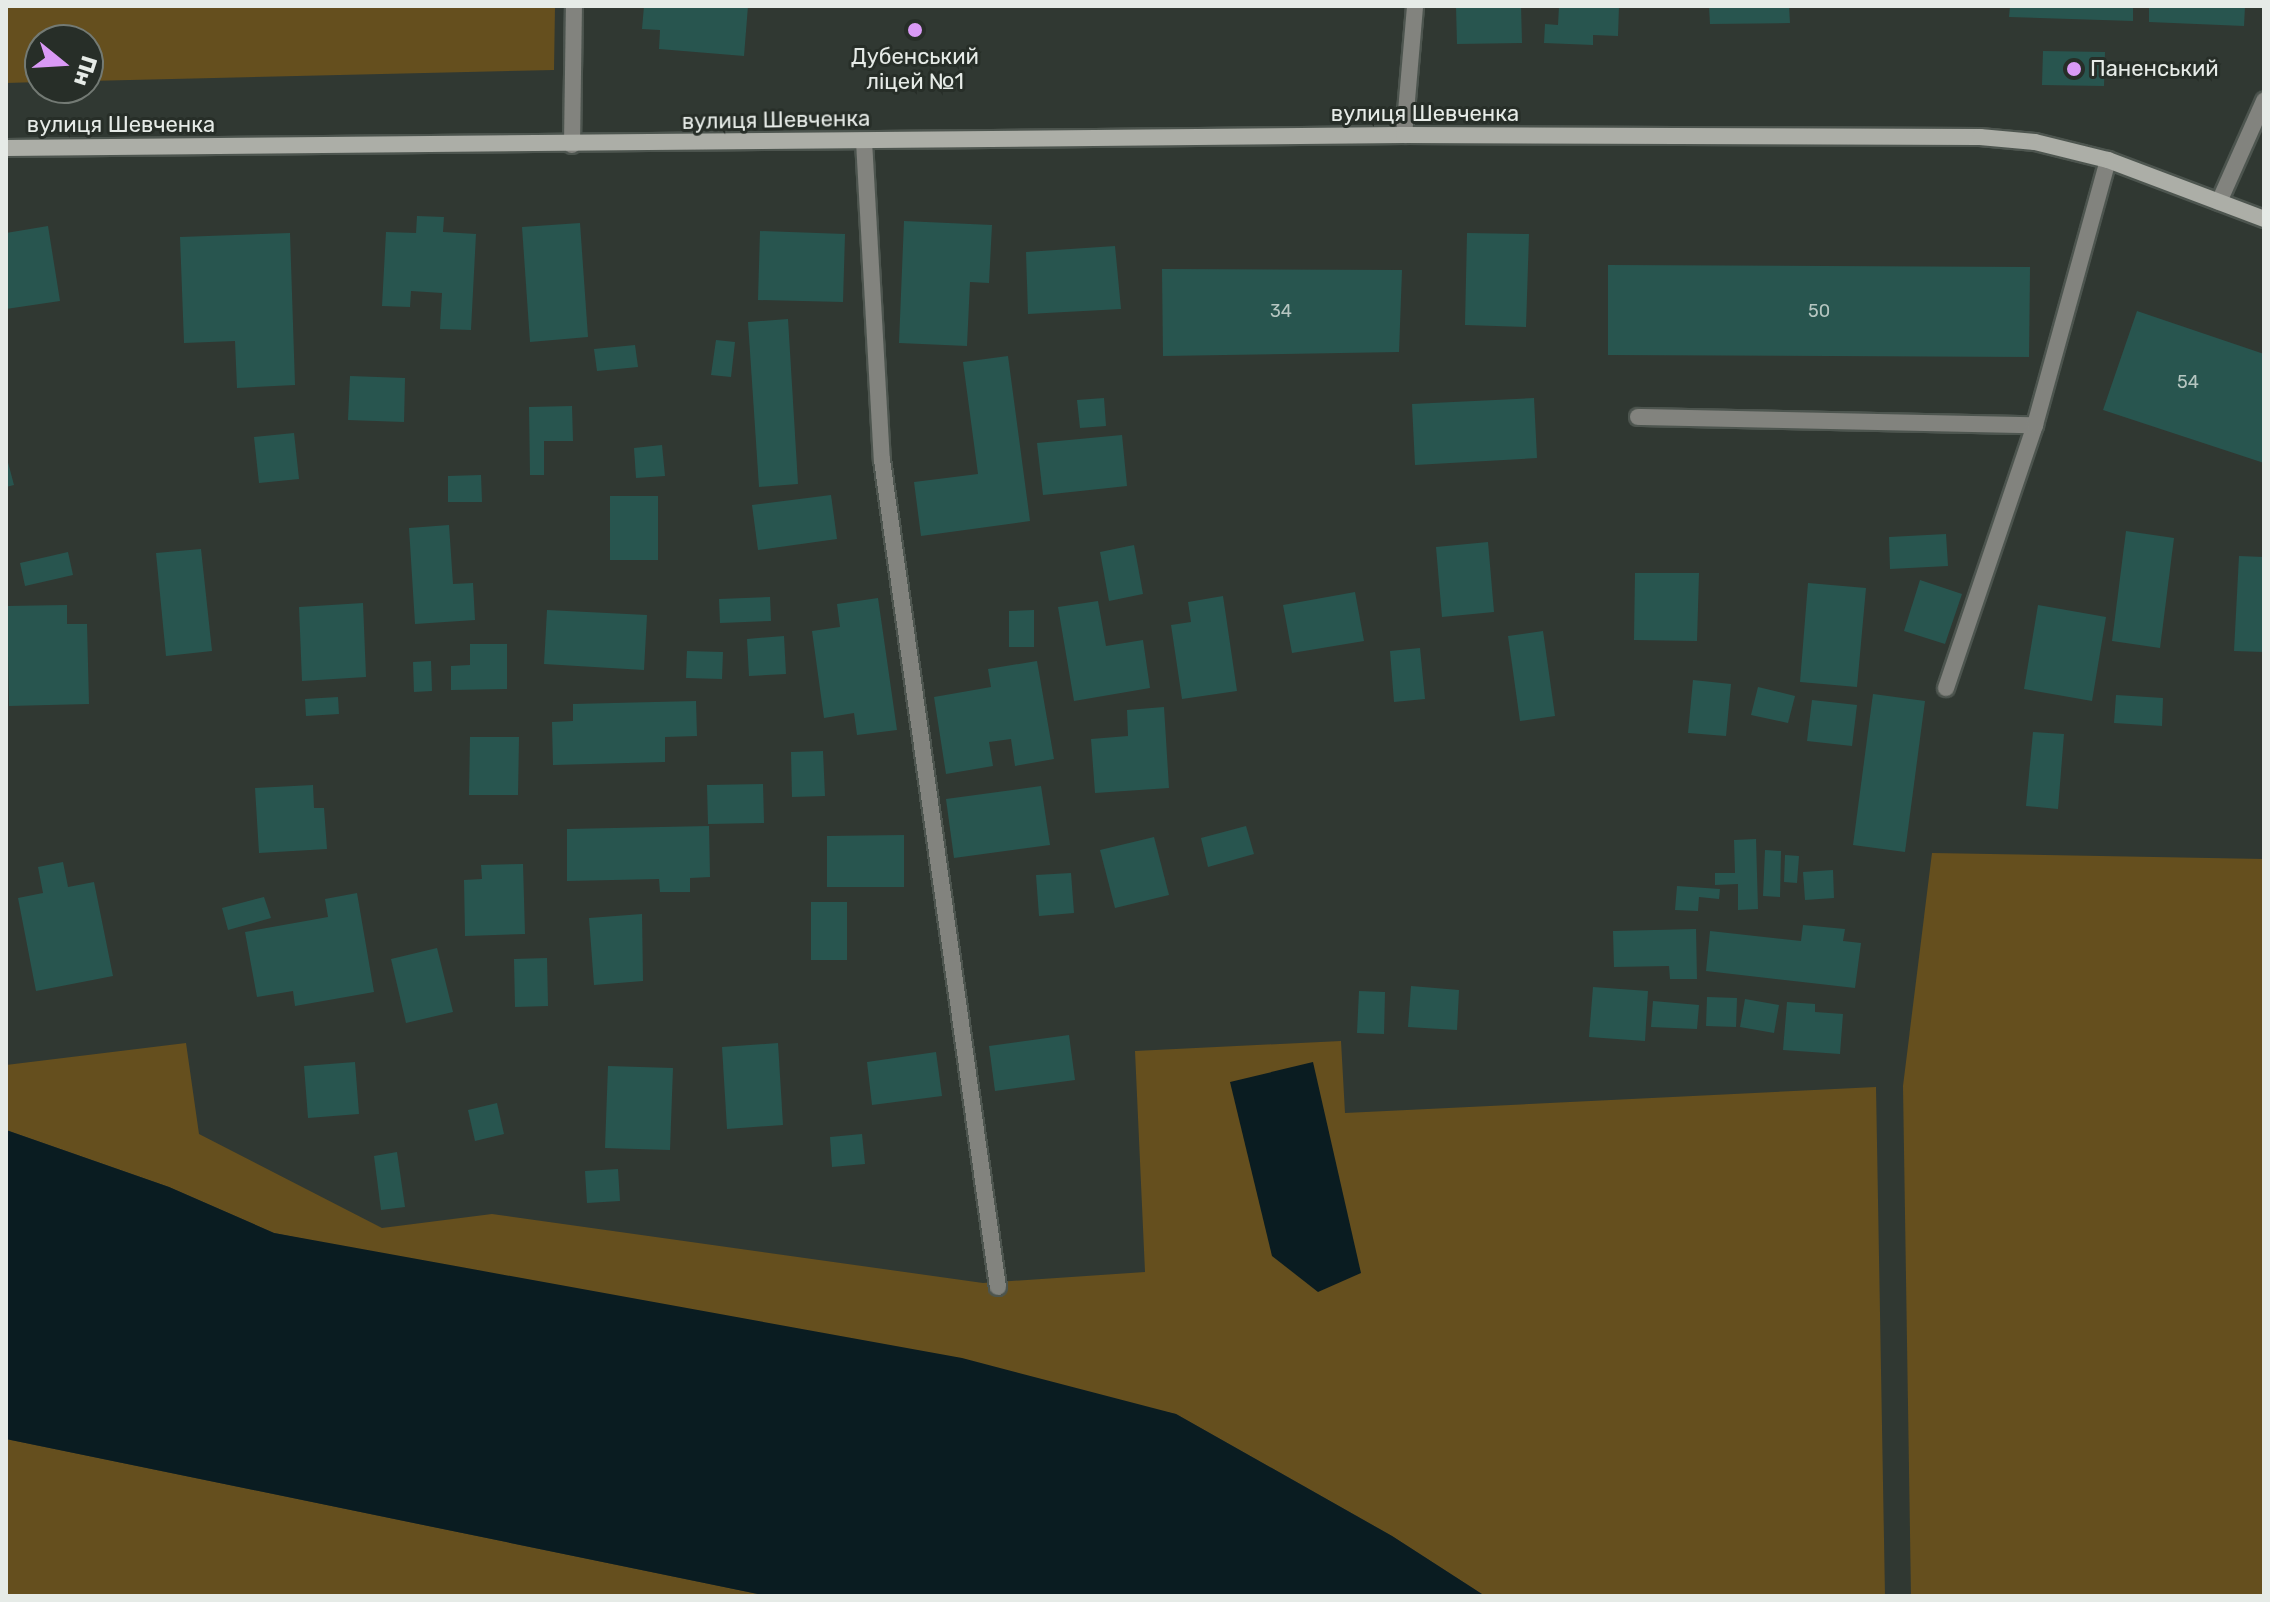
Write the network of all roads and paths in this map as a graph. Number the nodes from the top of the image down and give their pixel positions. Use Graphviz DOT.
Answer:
graph roads {
  1 [pos="574,6"];
  2 [pos="1415,6"];
  3 [pos="2264,101"];
  4 [pos="1404,135"];
  5 [pos="864,141"];
  6 [pos="572,145"];
  7 [pos="6,148"];
  8 [pos="2108,160"];
  9 [pos="2219,202"];
  10 [pos="2264,219"];
  11 [pos="1638,417"];
  12 [pos="2035,425"];
  13 [pos="1946,688"];
  14 [pos="998,1287"];
  1 -- 6 [label="street"];
  2 -- 4 [label="street"];
  3 -- 9 [label="street"];
  4 -- 5 [label="main road, вулиця Шевченка"];
  4 -- 8 [label="main road, вулиця Шевченка"];
  5 -- 6 [label="main road, вулиця Шевченка"];
  5 -- 14 [label="street"];
  6 -- 7 [label="main road, вулиця Шевченка"];
  8 -- 9 [label="main road, вулиця Шевченка"];
  8 -- 12 [label="street"];
  9 -- 10 [label="main road, вулиця Шевченка"];
  11 -- 12 [label="street"];
  12 -- 13 [label="street"];
}
